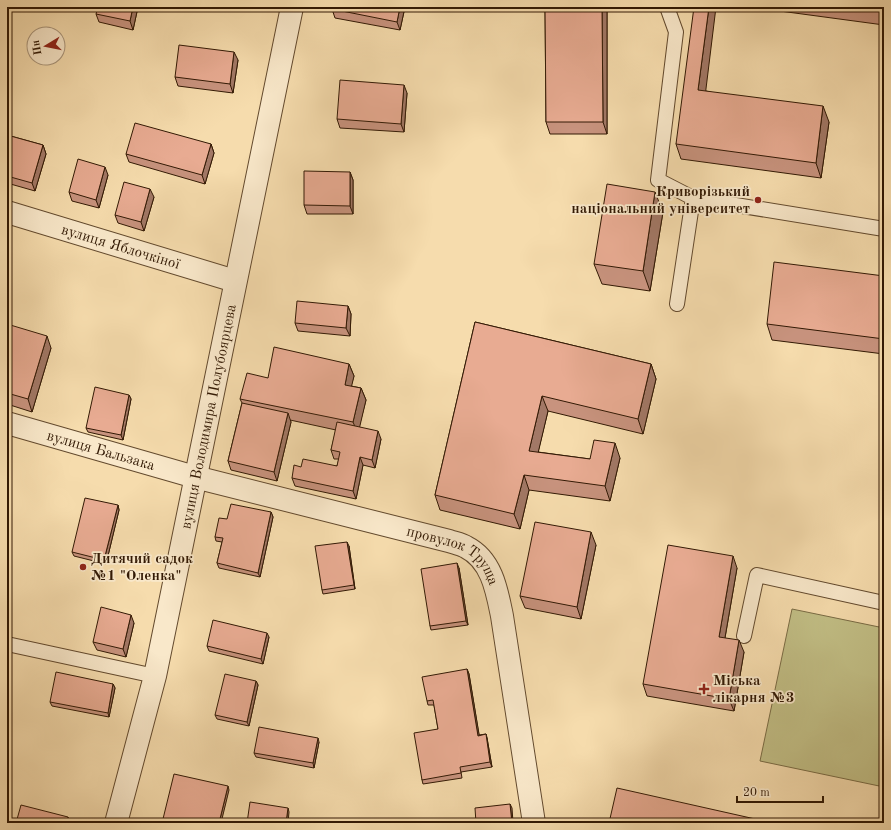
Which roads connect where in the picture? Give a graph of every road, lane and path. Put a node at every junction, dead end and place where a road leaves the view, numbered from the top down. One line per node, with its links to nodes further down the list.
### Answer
1 (292, 7): 6 (street, вулиця Володимира Полубоярцева)
2 (667, 7): 3 (lane)
3 (693, 198): 5 (lane); 7 (lane)
4 (7, 212): 6 (street, вулиця Яблочкіної)
5 (884, 229)
6 (235, 281): 9 (street, вулиця Володимира Полубоярцева)
7 (677, 304)
8 (7, 424): 9 (street, вулиця Бальзака)
9 (195, 477): 13 (street, вулиця Володимира Полубоярцева); 15 (street, провулок Труща)
10 (884, 603): 11 (lane)
11 (744, 636)
12 (7, 644): 13 (lane)
13 (155, 676): 14 (street, вулиця Володимира Полубоярцева)
14 (116, 823)
15 (534, 823)

